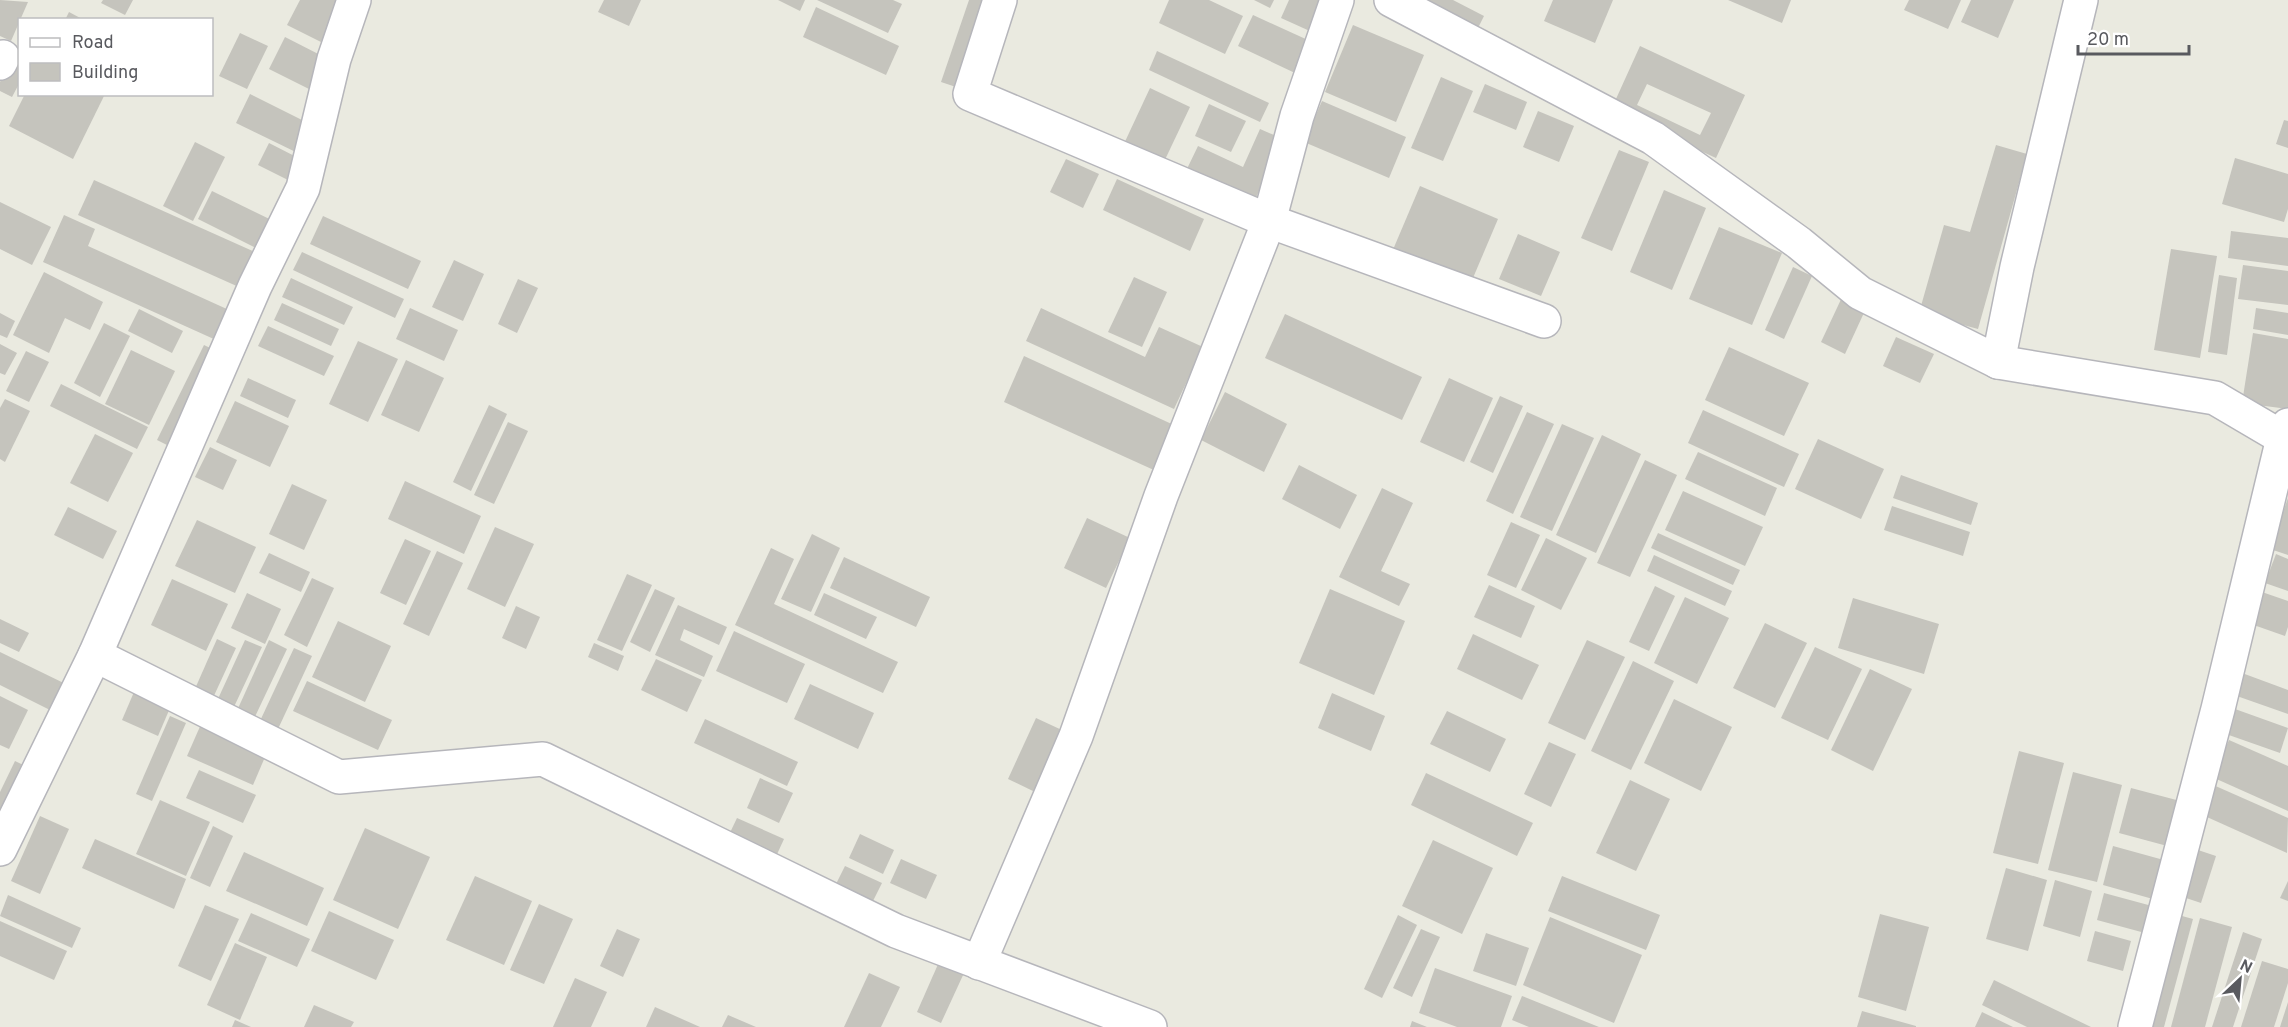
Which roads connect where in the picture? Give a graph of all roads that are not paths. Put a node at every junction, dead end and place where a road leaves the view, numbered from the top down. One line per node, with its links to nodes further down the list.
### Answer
1 (354, 0): 10 (street)
2 (1000, 0): 6 (street)
3 (1337, 0): 6 (street)
4 (1391, 0): 8 (street)
5 (2081, 0): 8 (street)
6 (1269, 221): 7 (street); 12 (street)
7 (1544, 321)
8 (1998, 362): 9 (street)
9 (2286, 434): 14 (street)
10 (95, 655): 11 (street); 12 (street)
11 (0, 849)
12 (980, 963): 13 (street)
13 (1150, 1027)
14 (2135, 1027)

